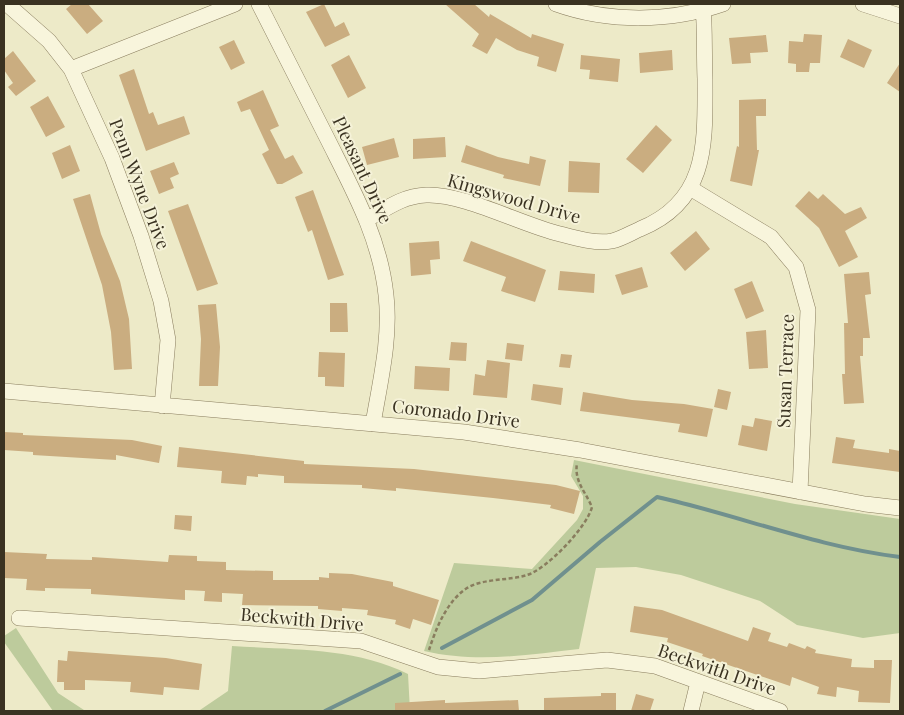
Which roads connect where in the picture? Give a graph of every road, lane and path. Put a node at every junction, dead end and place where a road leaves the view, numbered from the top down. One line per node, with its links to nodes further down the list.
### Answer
1 (7, 4): 9 (street, Penn Wyne Drive)
2 (235, 4): 9 (street)
3 (259, 4): 11 (street, Pleasant Drive)
4 (556, 4): 7 (street)
5 (723, 4): 7 (street)
6 (863, 4): 8 (street)
7 (703, 7): 10 (street, Kingswood Drive)
8 (900, 16)
9 (71, 69): 13 (street, Penn Wyne Drive)
10 (690, 188): 11 (street, Kingswood Drive); 16 (street, Susan Terrace)
11 (368, 219): 14 (street, Pleasant Drive)
12 (4, 391): 13 (street, Coronado Drive)
13 (162, 406): 14 (street, Coronado Drive)
14 (373, 424): 15 (street, Coronado Drive)
15 (580, 450): 16 (street, Coronado Drive); 19 (path)
16 (800, 492): 17 (street, Coronado Drive)
17 (900, 508)
18 (19, 618): 19 (street, Beckwith Drive)
19 (425, 664): 20 (street, Beckwith Drive)
20 (698, 682): 21 (street); 22 (street, Beckwith Drive)
21 (692, 711)
22 (780, 711)

